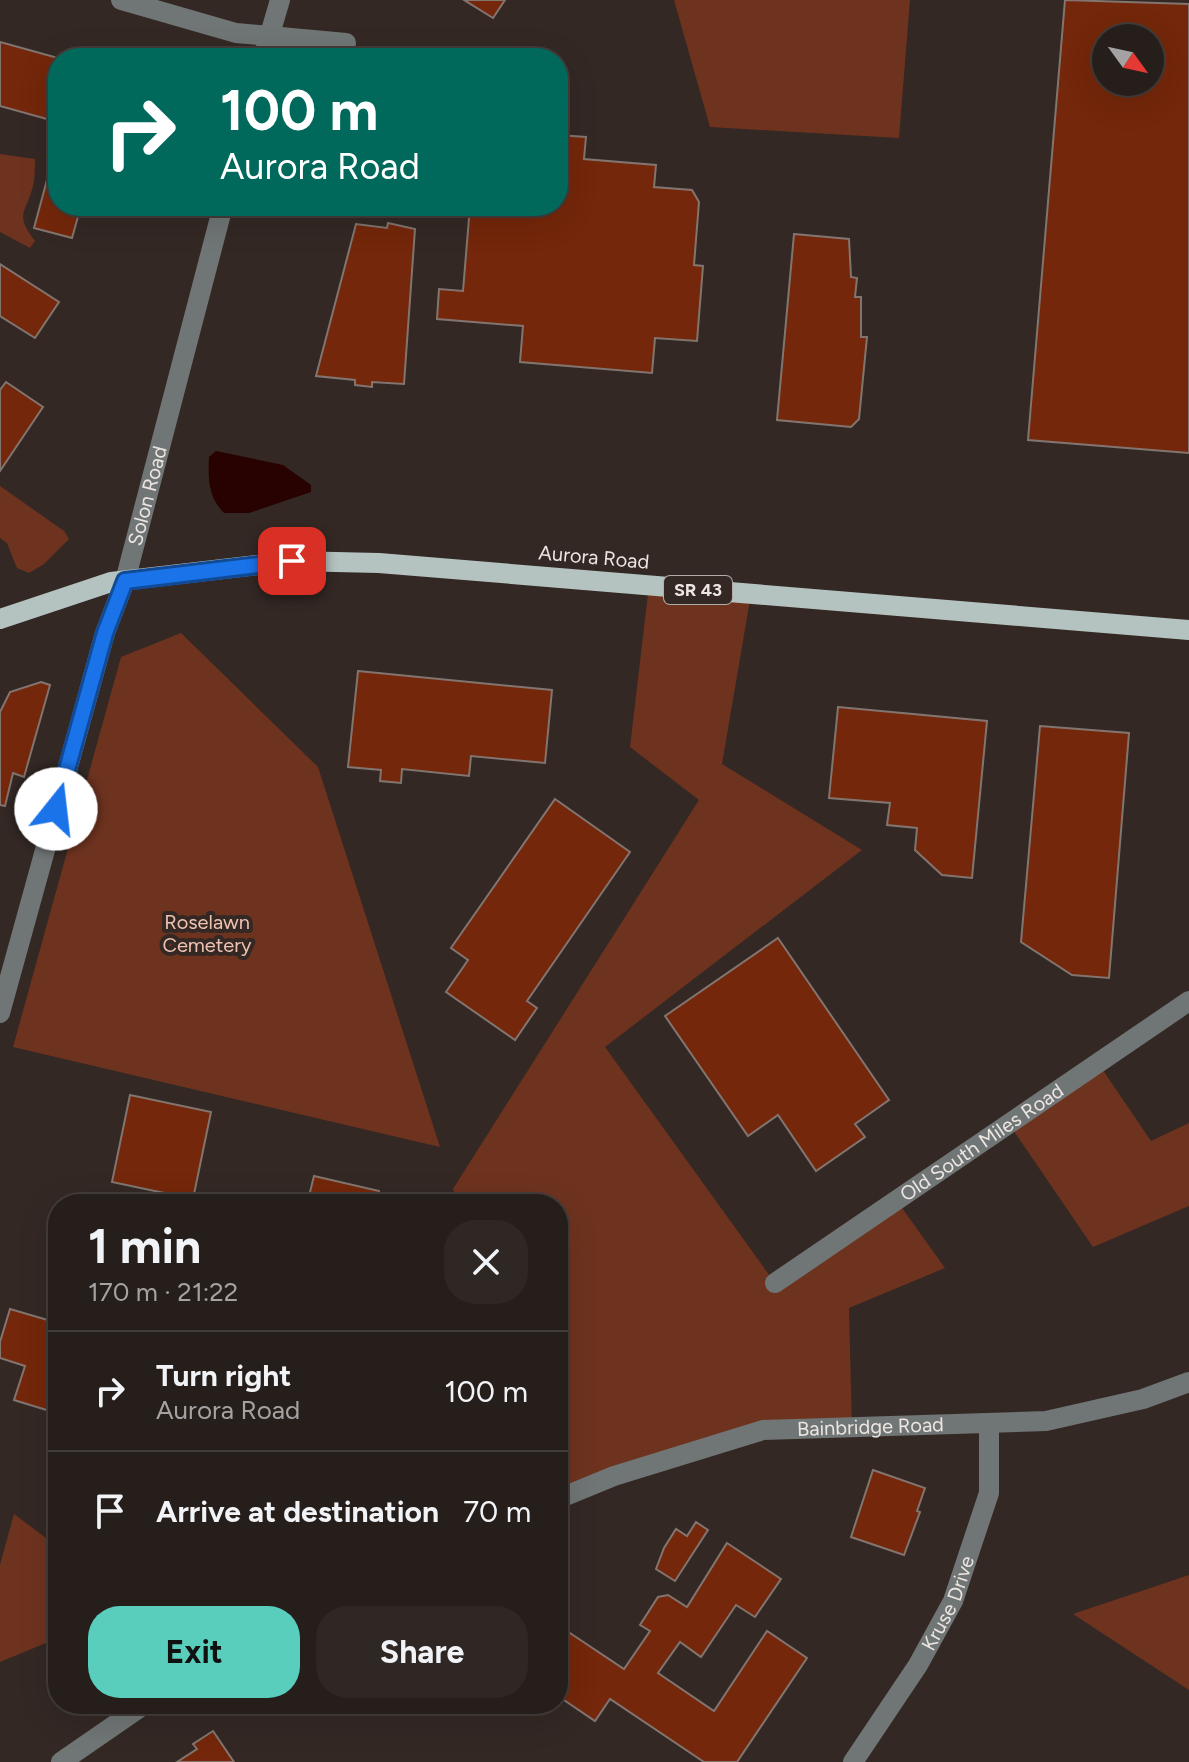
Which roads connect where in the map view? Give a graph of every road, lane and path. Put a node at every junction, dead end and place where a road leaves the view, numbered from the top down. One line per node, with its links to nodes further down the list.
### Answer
1 (121, 0): 3 (street)
2 (280, 0): 3 (street)
3 (269, 38): 4 (street); 5 (street)
4 (346, 43)
5 (266, 48)
6 (220, 216): 7 (street, Solon Road)
7 (125, 581): 8 (main road, Aurora Road / SR 43); 9 (main road, Aurora Road / SR 43); 11 (street, Solon Road)
8 (0, 619)
9 (1189, 630)
10 (1189, 1001): 12 (street, Old South Miles Road)
11 (0, 1013)
12 (775, 1283)
13 (1189, 1382): 14 (street, Bainbridge Road)
14 (989, 1424): 15 (street, Bainbridge Road); 18 (street, Kruse Drive)
15 (568, 1495)
16 (131, 1714): 17 (street)
17 (61, 1762)
18 (853, 1762)

